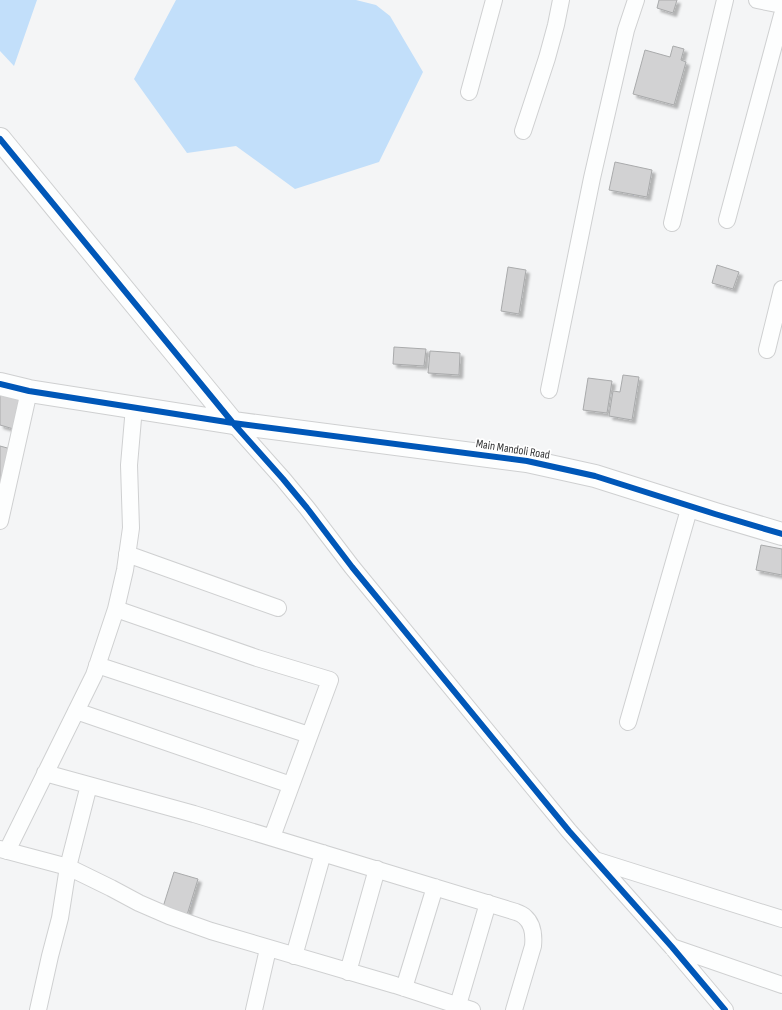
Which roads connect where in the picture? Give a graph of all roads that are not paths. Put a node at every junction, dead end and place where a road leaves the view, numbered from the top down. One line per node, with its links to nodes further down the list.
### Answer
1 (494, 0): 8 (street)
2 (561, 0): 9 (street)
3 (636, 0): 16 (street)
4 (725, 0): 12 (street)
5 (757, 0): 6 (street)
6 (782, 5)
7 (782, 15): 11 (street)
8 (469, 92)
9 (523, 131)
10 (0, 139): 19 (street)
11 (727, 220)
12 (672, 223)
13 (782, 289): 14 (street)
14 (766, 350)
15 (0, 384): 17 (street, Main Mandoli Road)
16 (549, 390)
17 (29, 391): 18 (street, Main Mandoli Road); 21 (street)
18 (134, 407): 19 (street, Main Mandoli Road); 23 (street)
19 (232, 423): 20 (street, Main Mandoli Road); 36 (street)
20 (690, 506): 22 (street, Main Mandoli Road); 28 (street)
21 (0, 521)
22 (782, 534)
23 (127, 554): 24 (street); 25 (street)
24 (278, 608)
25 (116, 609): 26 (street); 29 (street)
26 (98, 665): 27 (street); 29 (street)
27 (76, 711): 30 (street); 32 (street)
28 (628, 722)
29 (309, 735): 32 (street)
30 (45, 773): 31 (street); 34 (street)
31 (89, 785): 33 (street); 37 (street)
32 (291, 785): 33 (street)
33 (272, 837): 35 (street)
34 (3, 850): 37 (street)
35 (323, 853): 38 (street); 44 (street)
36 (594, 860): 41 (street); 43 (street)
37 (68, 867): 42 (street); 49 (street)
38 (377, 869): 39 (street); 45 (street)
39 (435, 887): 40 (street); 47 (street)
40 (488, 903): 48 (street); 51 (street)
41 (782, 919)
42 (268, 948): 44 (street); 50 (street)
43 (672, 948): 46 (street); 52 (street)
44 (294, 956): 45 (street)
45 (348, 972): 47 (street)
46 (782, 985)
47 (404, 988): 48 (street)
48 (465, 1008)
49 (38, 1010)
50 (254, 1010)
51 (514, 1010)
52 (725, 1010)

